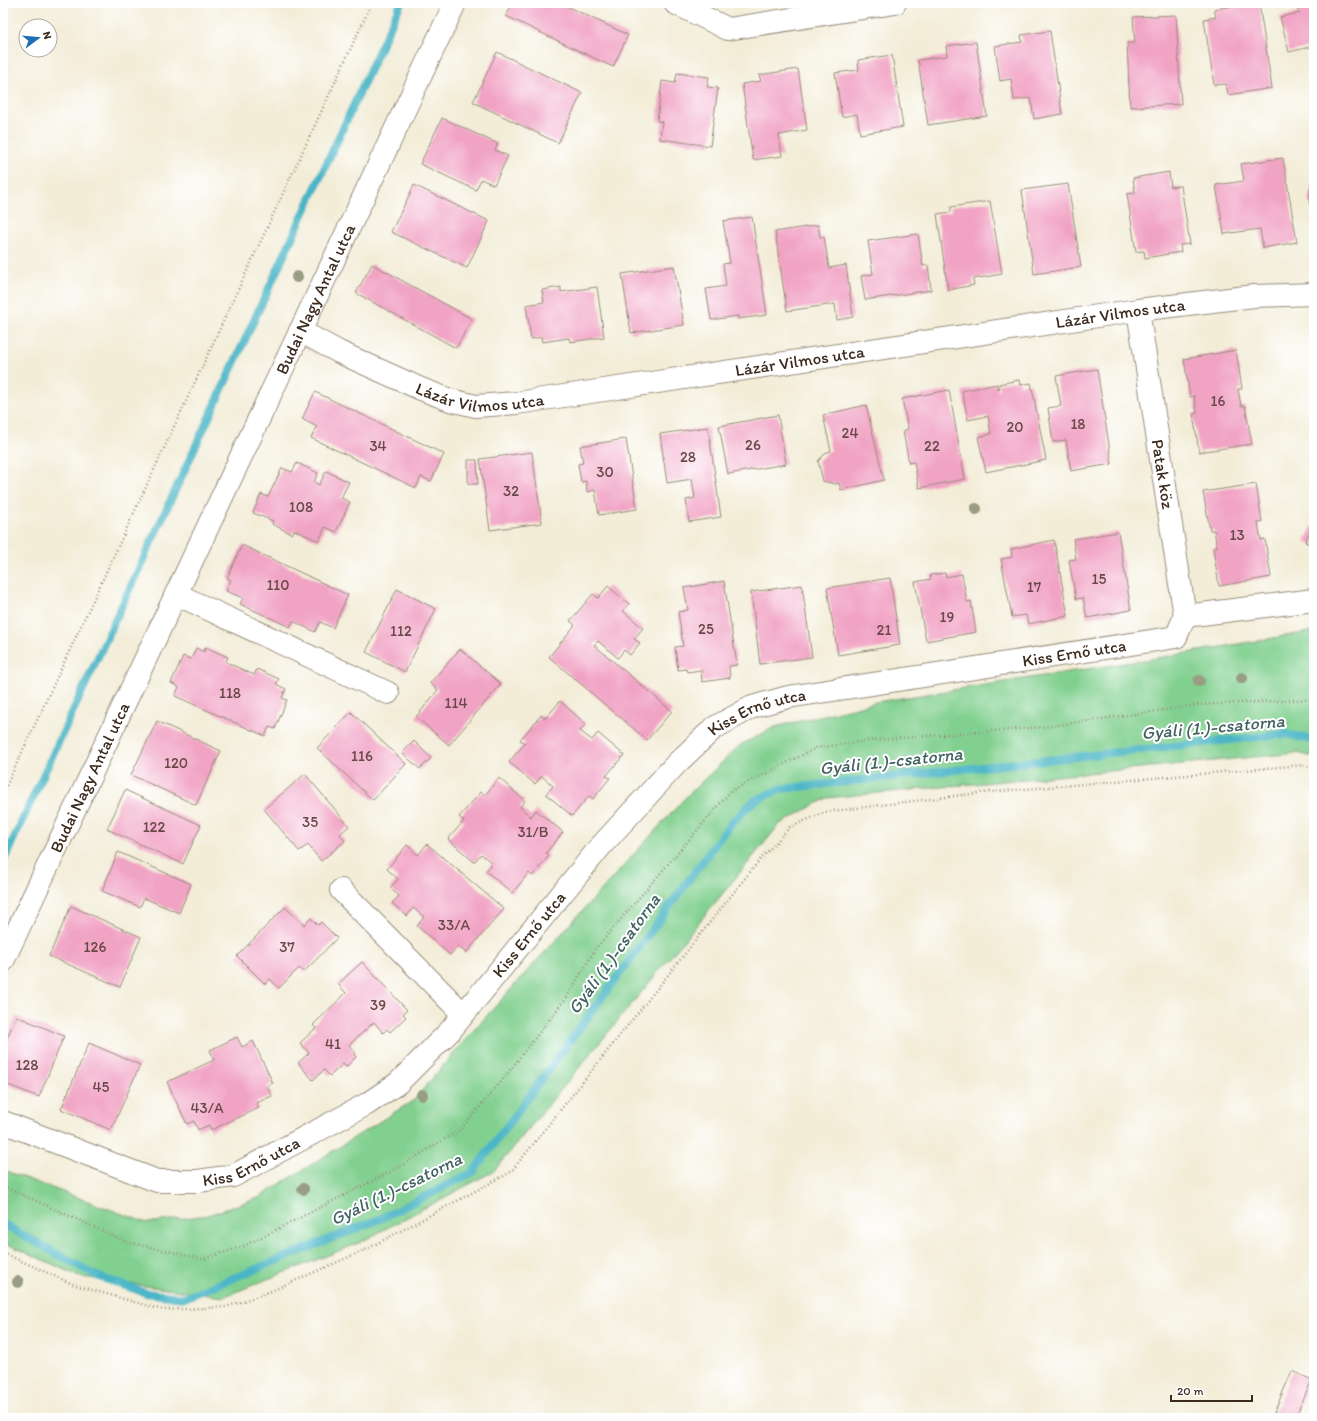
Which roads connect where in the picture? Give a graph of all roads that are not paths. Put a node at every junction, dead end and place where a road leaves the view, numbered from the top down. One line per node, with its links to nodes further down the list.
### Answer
1 (455, 3): 6 (street, Budai Nagy Antal utca)
2 (675, 3): 3 (street)
3 (895, 3)
4 (1314, 294): 5 (street, Lázár Vilmos utca)
5 (1138, 310): 6 (street, Lázár Vilmos utca); 9 (street, Patak köz)
6 (300, 331): 7 (street, Budai Nagy Antal utca)
7 (176, 594): 10 (street); 12 (street, Budai Nagy Antal utca)
8 (1314, 600): 9 (street)
9 (1185, 616): 13 (street, Kiss Ernő utca)
10 (388, 693)
11 (341, 890): 13 (street)
12 (3, 961)
13 (463, 1014): 14 (street, Kiss Ernő utca)
14 (3, 1122)

